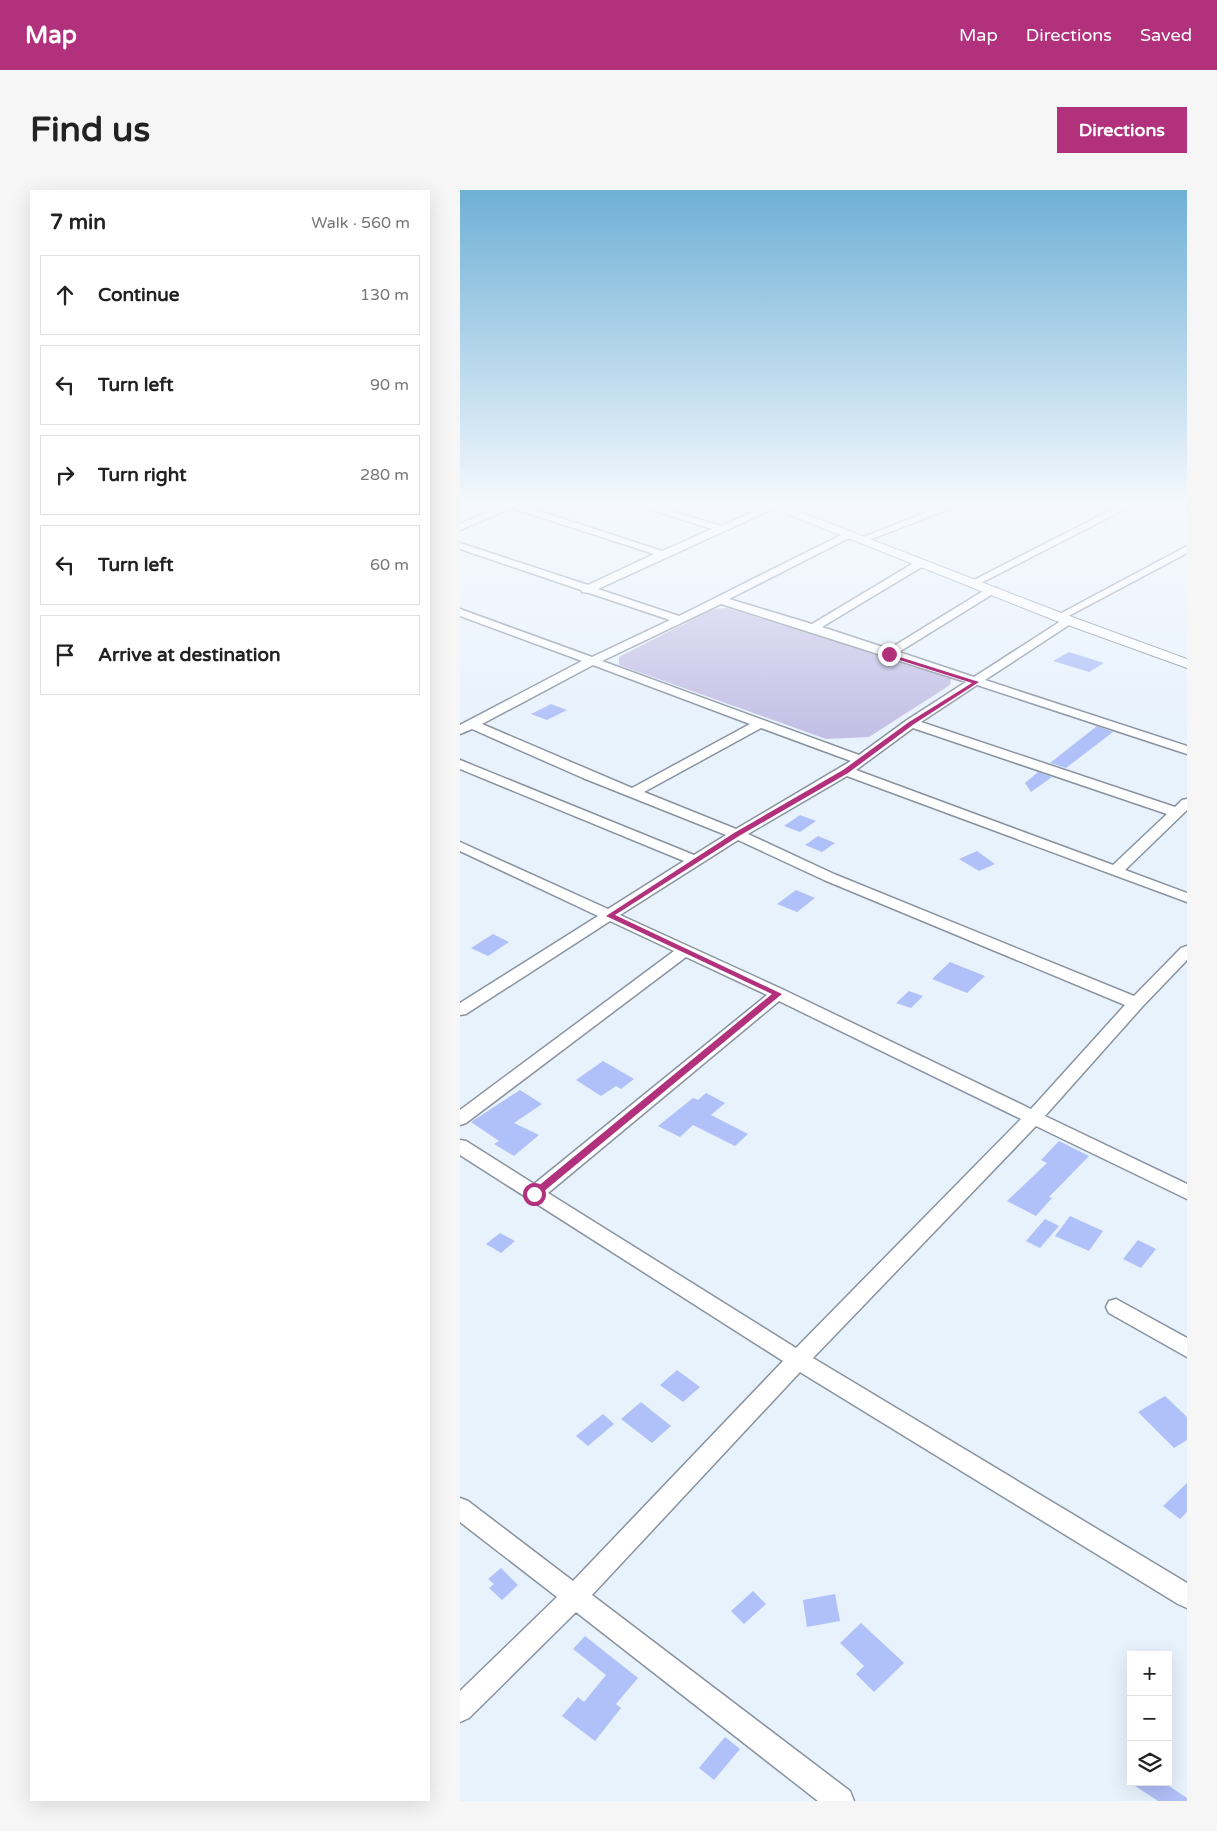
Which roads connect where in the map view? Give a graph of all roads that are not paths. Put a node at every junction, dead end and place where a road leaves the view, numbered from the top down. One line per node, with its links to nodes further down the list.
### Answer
1 (564, 582): 7 (street)
2 (603, 582): 7 (street)
3 (755, 582): 9 (street)
4 (889, 582): 13 (street)
5 (1129, 582): 12 (street)
6 (972, 583): 8 (street)
7 (586, 590): 11 (street)
8 (992, 590): 12 (street); 14 (street)
9 (720, 600): 11 (street); 13 (street)
10 (460, 612): 15 (street)
11 (678, 619): 15 (street)
12 (1064, 619): 16 (street); 17 (street)
13 (813, 628): 14 (street)
14 (889, 654): 17 (street)
15 (592, 661): 18 (street); 20 (street)
16 (1187, 664)
17 (976, 682): 19 (street); 21 (street)
18 (760, 723): 22 (street); 25 (street)
19 (911, 723): 22 (street); 27 (street)
20 (466, 727): 25 (street)
21 (1187, 750)
22 (859, 760): 24 (street)
23 (460, 764): 30 (street)
24 (846, 771): 28 (street); 31 (street)
25 (633, 792): 28 (street)
26 (1187, 803): 27 (street)
27 (1175, 812): 31 (street)
28 (737, 834): 30 (street); 37 (street)
29 (460, 846): 33 (street)
30 (694, 861): 33 (street)
31 (1116, 870): 32 (street)
32 (1187, 898)
33 (610, 916): 34 (street); 38 (street)
34 (684, 951): 36 (street); 40 (street)
35 (1187, 951): 37 (street)
36 (778, 994): 39 (street); 43 (street)
37 (1136, 1003): 39 (street)
38 (460, 1010)
39 (1034, 1118): 42 (street); 46 (street)
40 (460, 1119)
41 (460, 1146): 43 (street)
42 (1187, 1192)
43 (534, 1194): 46 (street)
44 (1116, 1307): 45 (street)
45 (1187, 1348)
46 (798, 1360): 48 (street); 49 (street)
47 (460, 1508): 48 (street)
48 (575, 1596): 50 (street); 51 (street)
49 (1187, 1596)
50 (460, 1709)
51 (840, 1801)

